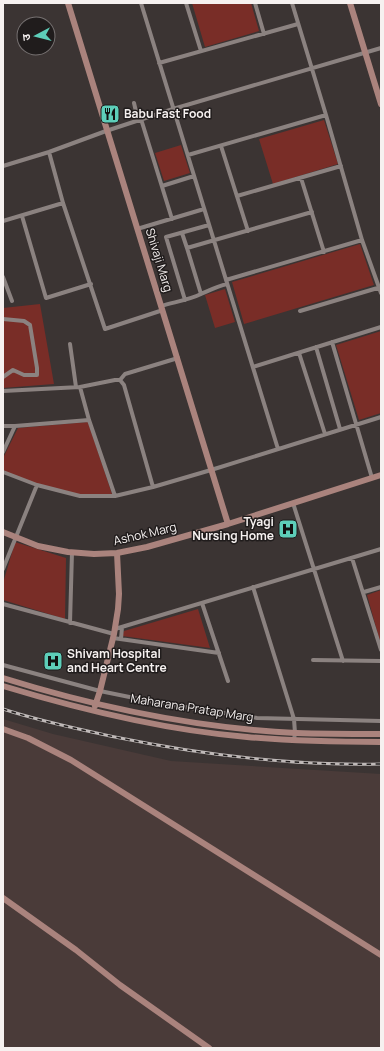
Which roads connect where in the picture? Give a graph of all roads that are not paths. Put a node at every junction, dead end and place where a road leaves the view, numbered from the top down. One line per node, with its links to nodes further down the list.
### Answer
1 (68, 3): 19 (street, Shivaji Marg)
2 (141, 3): 12 (street)
3 (186, 3): 10 (street)
4 (255, 3): 8 (street)
5 (292, 3): 7 (street)
6 (350, 3): 11 (street)
7 (298, 24): 8 (street); 13 (street)
8 (264, 34): 10 (street)
9 (381, 48): 11 (street)
10 (201, 52): 12 (street)
11 (365, 53): 13 (street); 15 (street)
12 (159, 63): 16 (street)
13 (312, 68): 16 (street); 17 (street)
14 (134, 103): 18 (street)
15 (381, 104)
16 (173, 109): 18 (street); 22 (street)
17 (326, 115): 20 (street); 24 (street)
18 (140, 120): 19 (street); 27 (street)
19 (106, 131): 21 (street); 36 (street, Shivaji Marg)
20 (222, 146): 22 (street); 28 (street)
21 (49, 152): 23 (street); 29 (street)
22 (188, 155): 25 (street)
23 (3, 166)
24 (341, 166): 26 (street); 39 (street)
25 (194, 176): 27 (street); 30 (street)
26 (301, 178): 28 (street); 31 (street)
27 (162, 186): 33 (street)
28 (237, 196): 37 (street)
29 (63, 203): 32 (street); 45 (street)
30 (204, 209): 33 (street); 35 (street)
31 (312, 212): 37 (street); 42 (street)
32 (22, 216): 34 (street); 45 (street)
33 (172, 219): 36 (street)
34 (3, 221)
35 (209, 225): 38 (street); 40 (street)
36 (137, 229): 51 (street, Shivaji Marg)
37 (248, 231): 40 (street)
38 (182, 233): 41 (street); 49 (street)
39 (362, 240): 42 (street); 46 (street)
40 (214, 241): 41 (street); 44 (street)
41 (187, 248): 47 (street)
42 (324, 252): 44 (street)
43 (3, 277): 50 (street)
44 (227, 282): 47 (street); 60 (street)
45 (91, 284): 51 (street)
46 (380, 287): 48 (street); 52 (street)
47 (202, 294): 49 (street)
48 (381, 294)
49 (185, 300): 51 (street)
50 (12, 301)
51 (162, 308): 59 (street, Shivaji Marg)
52 (300, 311)
53 (3, 319): 61 (street)
54 (381, 327): 55 (street)
55 (332, 342): 57 (street); 67 (street)
56 (70, 344): 63 (street)
57 (316, 347): 58 (street); 70 (street)
58 (299, 353): 60 (street); 71 (street)
59 (178, 358): 62 (street); 74 (street, Shivaji Marg)
60 (253, 367): 72 (street)
61 (3, 377)
62 (120, 380): 63 (street); 79 (street)
63 (78, 387): 64 (street); 66 (street)
64 (3, 391)
65 (381, 417): 67 (street)
66 (89, 420): 69 (street); 80 (street)
67 (356, 424): 70 (street); 77 (street)
68 (3, 426): 69 (street)
69 (15, 426): 73 (street)
70 (340, 429): 71 (street)
71 (325, 434): 72 (street)
72 (278, 449): 74 (street)
73 (3, 452)
74 (211, 470): 79 (street); 82 (street, Shivaji Marg)
75 (3, 472): 78 (street)
76 (381, 475): 77 (street, Ashok Marg)
77 (372, 478): 81 (street, Ashok Marg)
78 (37, 485): 80 (street); 84 (street)
79 (153, 487): 80 (street)
80 (115, 496)
81 (293, 503): 82 (street, Ashok Marg); 90 (street)
82 (228, 524): 87 (street, Ashok Marg)
83 (3, 532): 84 (street, Ashok Marg)
84 (15, 537): 86 (street, Ashok Marg); 89 (street)
85 (381, 549): 88 (street)
86 (72, 552): 87 (street, Ashok Marg); 96 (street)
87 (116, 553): 98 (street)
88 (352, 558): 90 (street); 93 (street)
89 (3, 569)
90 (314, 569): 91 (street); 103 (street)
91 (253, 587): 94 (street); 112 (street)
92 (381, 587): 93 (street)
93 (364, 592): 100 (street)
94 (202, 603): 97 (street); 101 (street)
95 (3, 604): 96 (street)
96 (70, 623): 98 (street)
97 (122, 627): 98 (street); 99 (street)
98 (114, 634): 99 (street); 109 (street)
99 (121, 639): 101 (street)
100 (381, 650)
101 (219, 653): 107 (street)
102 (313, 660): 103 (street)
103 (343, 661): 104 (street)
104 (381, 661)
105 (3, 665): 109 (street)
106 (3, 678): 110 (street, Maharana Pratap Marg)
107 (228, 681)
108 (3, 686): 111 (street, Maharana Pratap Marg)
109 (100, 691): 110 (street); 112 (street)
110 (95, 703): 111 (street); 115 (street, Maharana Pratap Marg)
111 (93, 711): 117 (street, Maharana Pratap Marg)
112 (294, 719): 113 (street); 115 (street)
113 (381, 721)
114 (3, 730): 120 (street)
115 (295, 733): 116 (street, Maharana Pratap Marg); 117 (street)
116 (381, 734)
117 (294, 740): 118 (street, Maharana Pratap Marg)
118 (381, 742)
119 (3, 898): 121 (street)
120 (381, 955)
121 (209, 1048)

